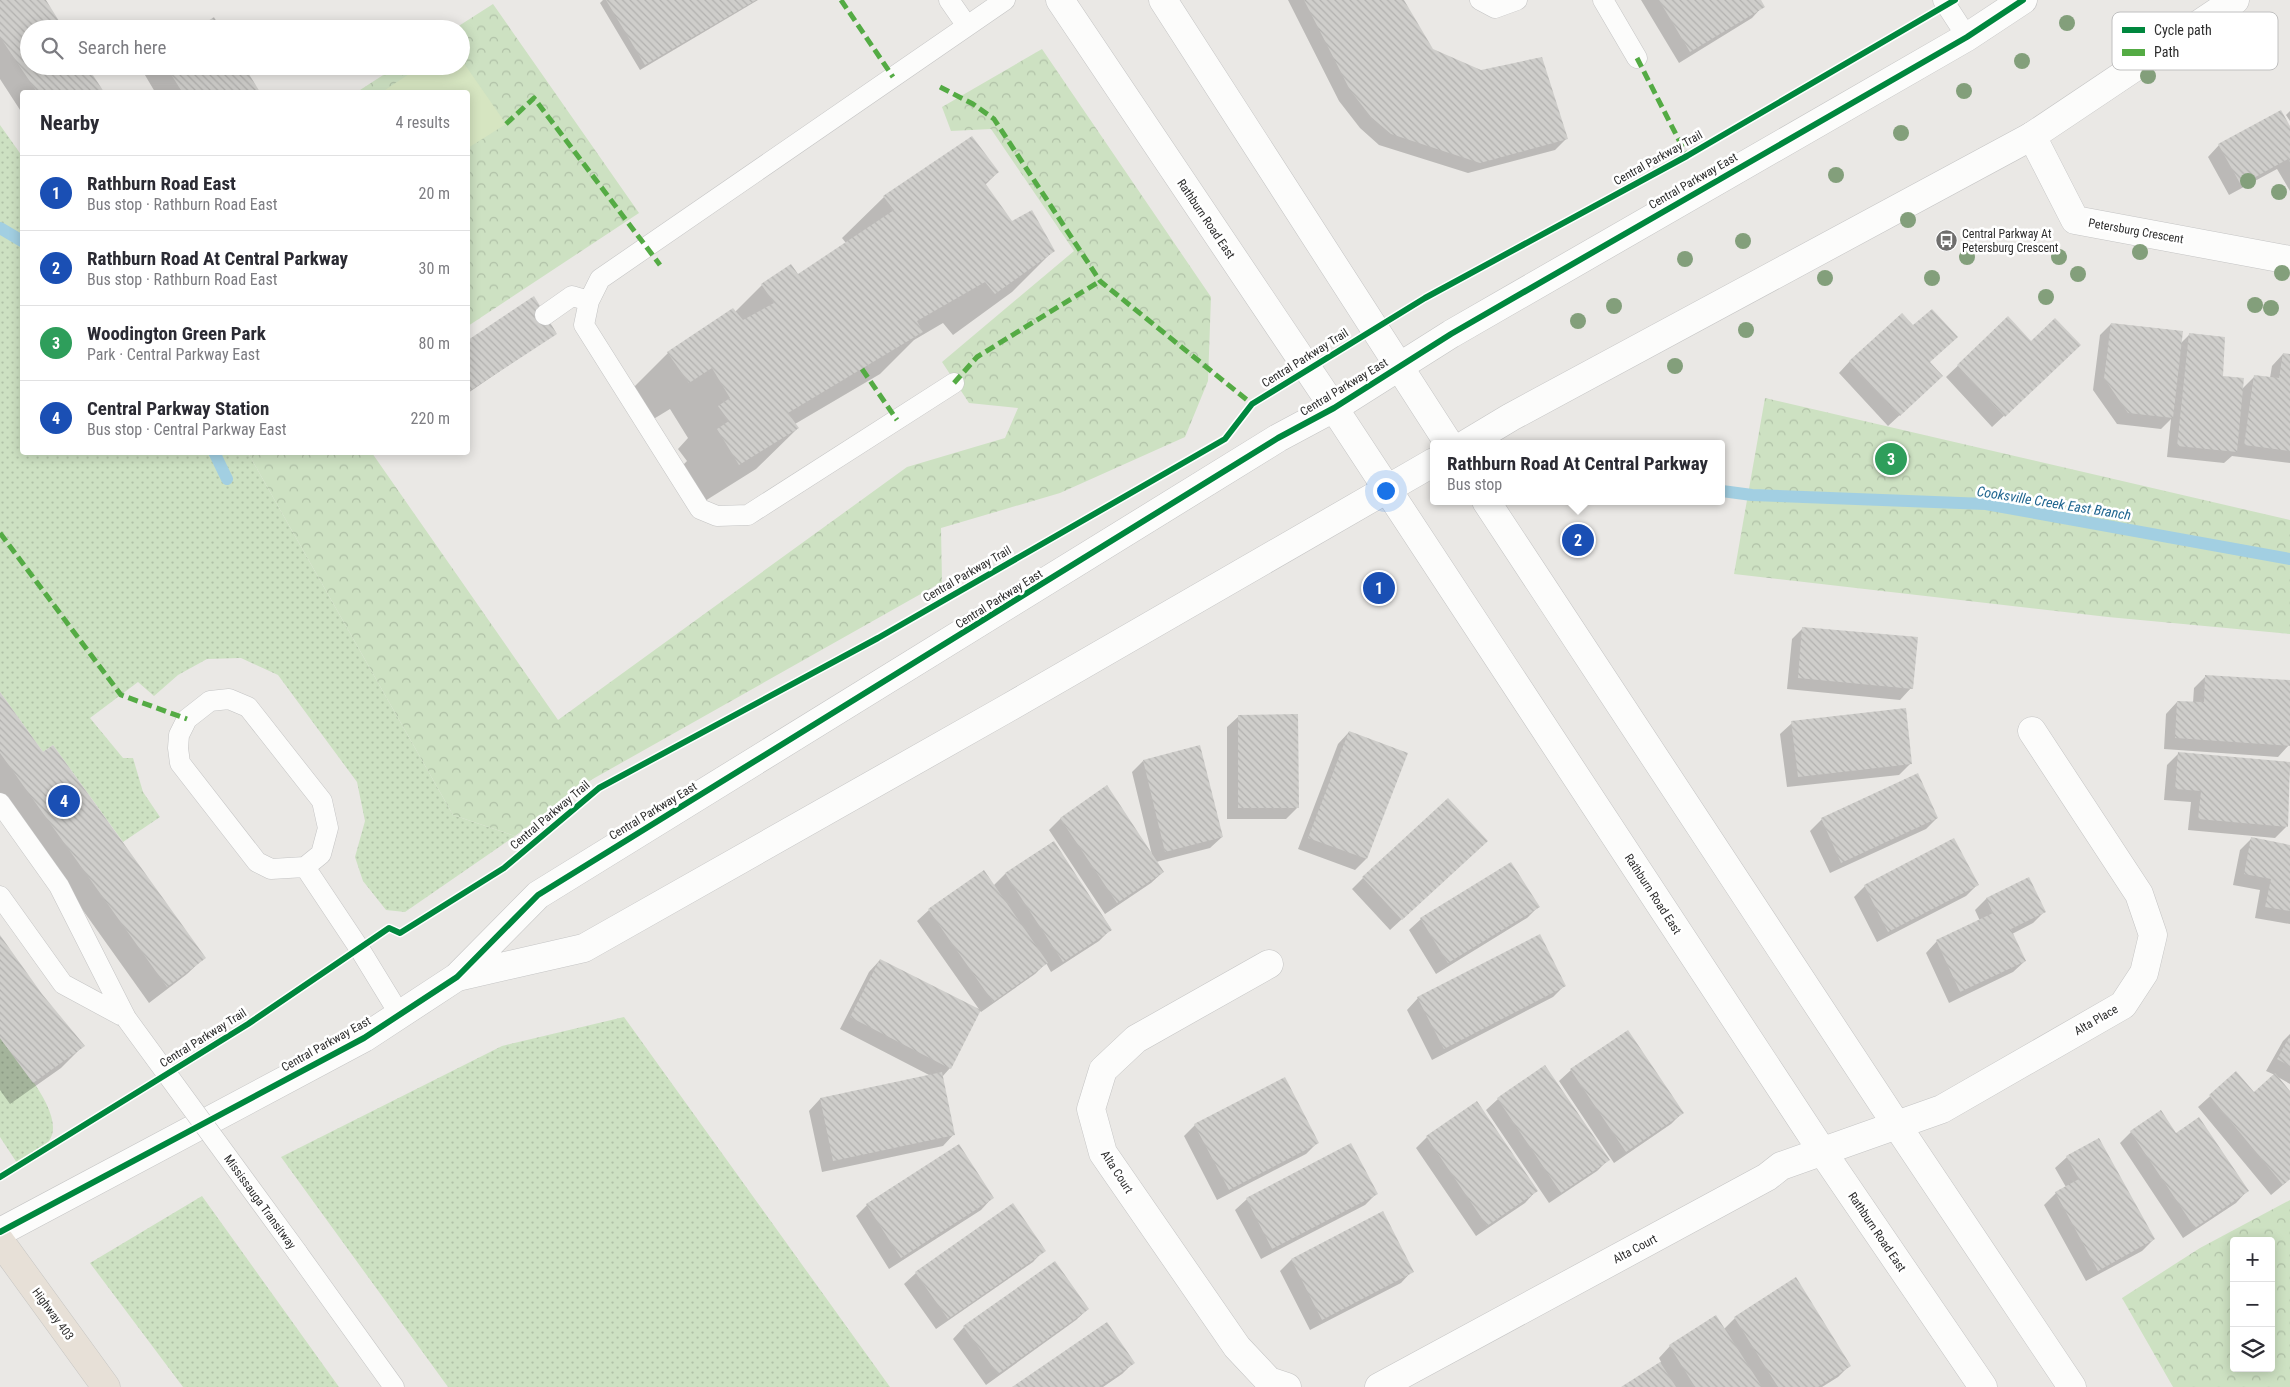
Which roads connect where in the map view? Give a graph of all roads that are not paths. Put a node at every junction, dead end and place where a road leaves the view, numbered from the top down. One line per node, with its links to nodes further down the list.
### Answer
1 (949, 0): 12 (lane)
2 (1005, 0): 12 (lane)
3 (1060, 0): 22 (street, Rathburn Road East)
4 (1163, 0): 20 (street)
5 (1480, 0): 6 (lane)
6 (1517, 0)
7 (1603, 0): 14 (lane)
8 (1944, 0): 13 (lane)
9 (2023, 0): 13 (street, Central Parkway East)
10 (2235, 0): 11 (street)
11 (2217, 12)
12 (967, 26): 18 (lane)
13 (1966, 38): 20 (street, Central Parkway East)
14 (1637, 58)
15 (2131, 70): 16 (street)
16 (2032, 136): 17 (street, Petersburg Crescent); 24 (street)
17 (2290, 260)
18 (589, 301): 19 (lane); 21 (lane)
19 (545, 315)
20 (1400, 366): 22 (street, Central Parkway East); 23 (street)
21 (954, 383)
22 (1334, 408): 26 (street, Rathburn Road East); 33 (street, Central Parkway East)
23 (1446, 440)
24 (1473, 440)
25 (1430, 464): 26 (street, Central Parkway East)
26 (1386, 488): 33 (street, Central Parkway East); 37 (street, Rathburn Road East)
27 (1489, 505): 36 (street)
28 (2032, 730): 36 (street, Alta Place)
29 (0, 803): 35 (lane, Mississauga Transitway)
30 (305, 867): 30 (lane); 34 (lane)
31 (0, 896): 35 (lane, Mississauga Transitway)
32 (1269, 964): 42 (street, Alta Court)
33 (457, 977): 34 (street, Central Parkway East)
34 (400, 1015): 38 (street, Central Parkway East)
35 (126, 1018): 41 (lane, Mississauga Transitway, bridge)
36 (1896, 1124): 37 (street, Alta Court); 45 (street)
37 (1822, 1151): 43 (street, Alta Court); 44 (street, Rathburn Road East)
38 (0, 1232)
39 (0, 1241): 40 (highway, Highway 403)
40 (106, 1387)
41 (394, 1387)
42 (1288, 1387)
43 (1379, 1387)
44 (1984, 1387)
45 (2072, 1387)

